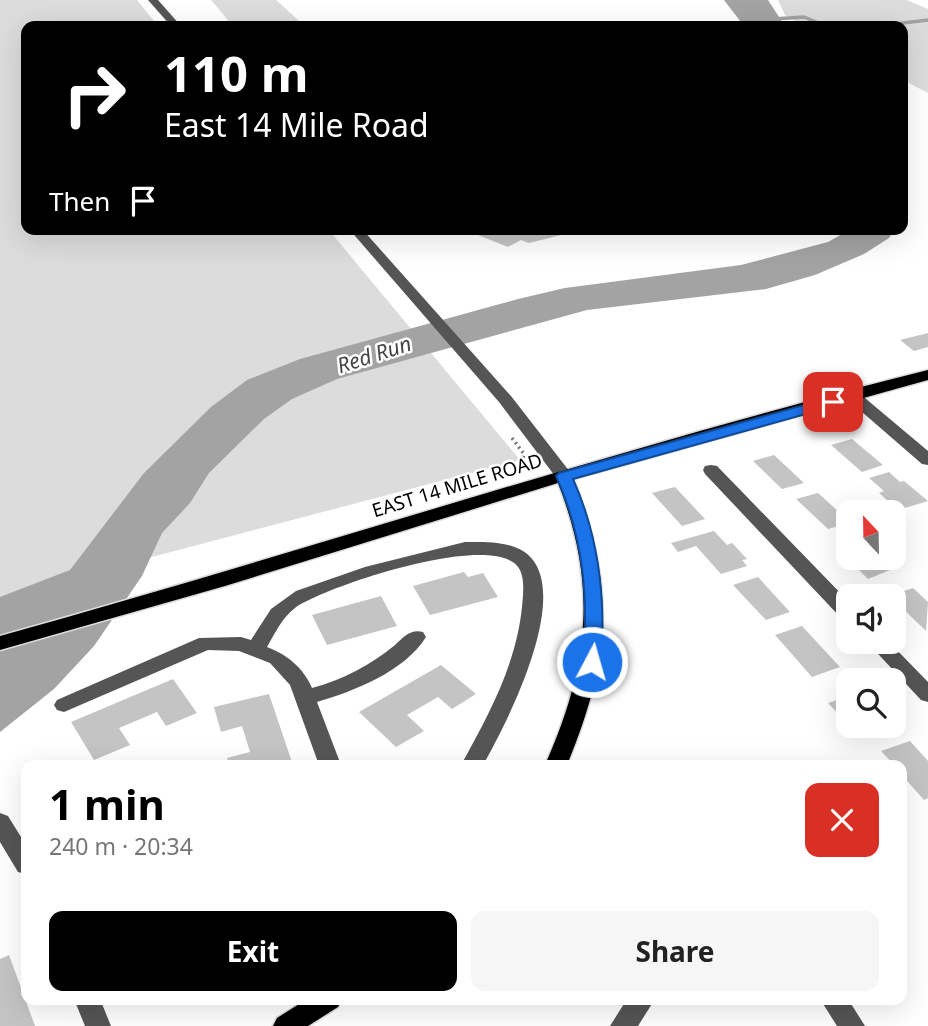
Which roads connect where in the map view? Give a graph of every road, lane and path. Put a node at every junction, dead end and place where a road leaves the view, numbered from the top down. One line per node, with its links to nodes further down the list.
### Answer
1 (153, 0): 2 (street)
2 (172, 21)
3 (360, 235): 10 (street)
4 (928, 376): 5 (main road, EAST 14 MILE ROAD)
5 (853, 396): 7 (street); 10 (main road, EAST 14 MILE ROAD)
6 (512, 438): 9 (path)
7 (928, 460)
8 (711, 470): 11 (street)
9 (520, 471)
10 (564, 476): 13 (main road, EAST 14 MILE ROAD); 21 (main road)
11 (836, 600)
12 (416, 637): 17 (street)
13 (0, 643)
14 (256, 649): 17 (street); 18 (street); 20 (street)
15 (889, 654): 16 (street)
16 (928, 695)
17 (307, 697): 19 (street)
18 (64, 705)
19 (328, 760)
20 (475, 760)
21 (558, 760)
22 (0, 822): 23 (street)
23 (21, 857)
24 (90, 1005): 28 (street)
25 (319, 1005): 29 (main road)
26 (638, 1005): 30 (street)
27 (837, 1005): 31 (street)
28 (99, 1026)
29 (286, 1026)
30 (624, 1026)
31 (852, 1026)

